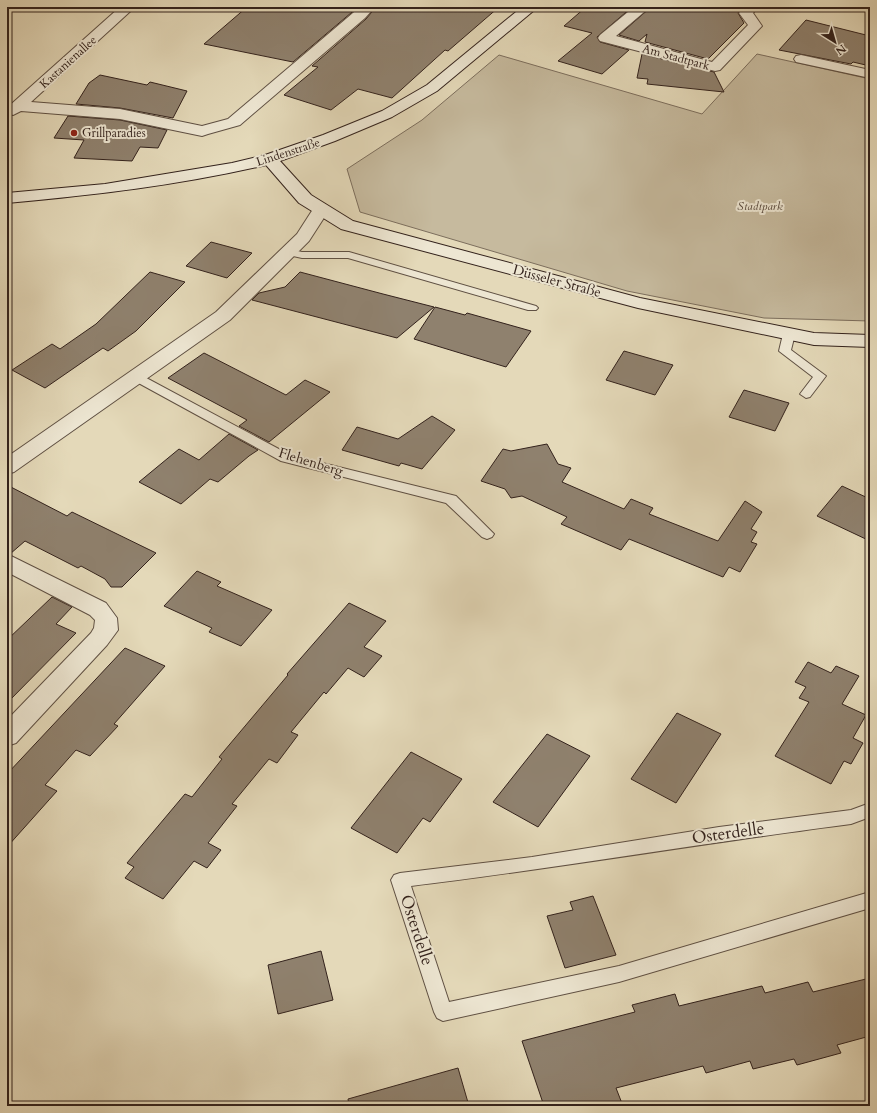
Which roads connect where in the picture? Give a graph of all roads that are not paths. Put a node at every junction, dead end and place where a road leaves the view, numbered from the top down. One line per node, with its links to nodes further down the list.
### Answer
1 (128, 7): 8 (street, Kastanienallee)
2 (368, 7): 8 (street)
3 (531, 7): 9 (street, Lindenstraße)
4 (643, 7): 5 (street, Am Stadtpark)
5 (751, 7)
6 (801, 59): 7 (street)
7 (870, 74)
8 (13, 110)
9 (270, 159): 10 (street, Lindenstraße); 11 (street, Düsseler Straße)
10 (7, 198)
11 (321, 210): 12 (street); 14 (street, Düsseler Straße)
12 (288, 252): 13 (lane); 16 (street)
13 (532, 308)
14 (788, 334): 15 (street, Düsseler Straße); 17 (lane)
15 (870, 341)
16 (137, 377): 18 (street); 19 (lane, Flehenberg)
17 (806, 394)
18 (7, 467)
19 (487, 534)
20 (7, 562): 21 (street)
21 (7, 736)
22 (870, 810): 23 (lane, Osterdelle)
23 (870, 900)

